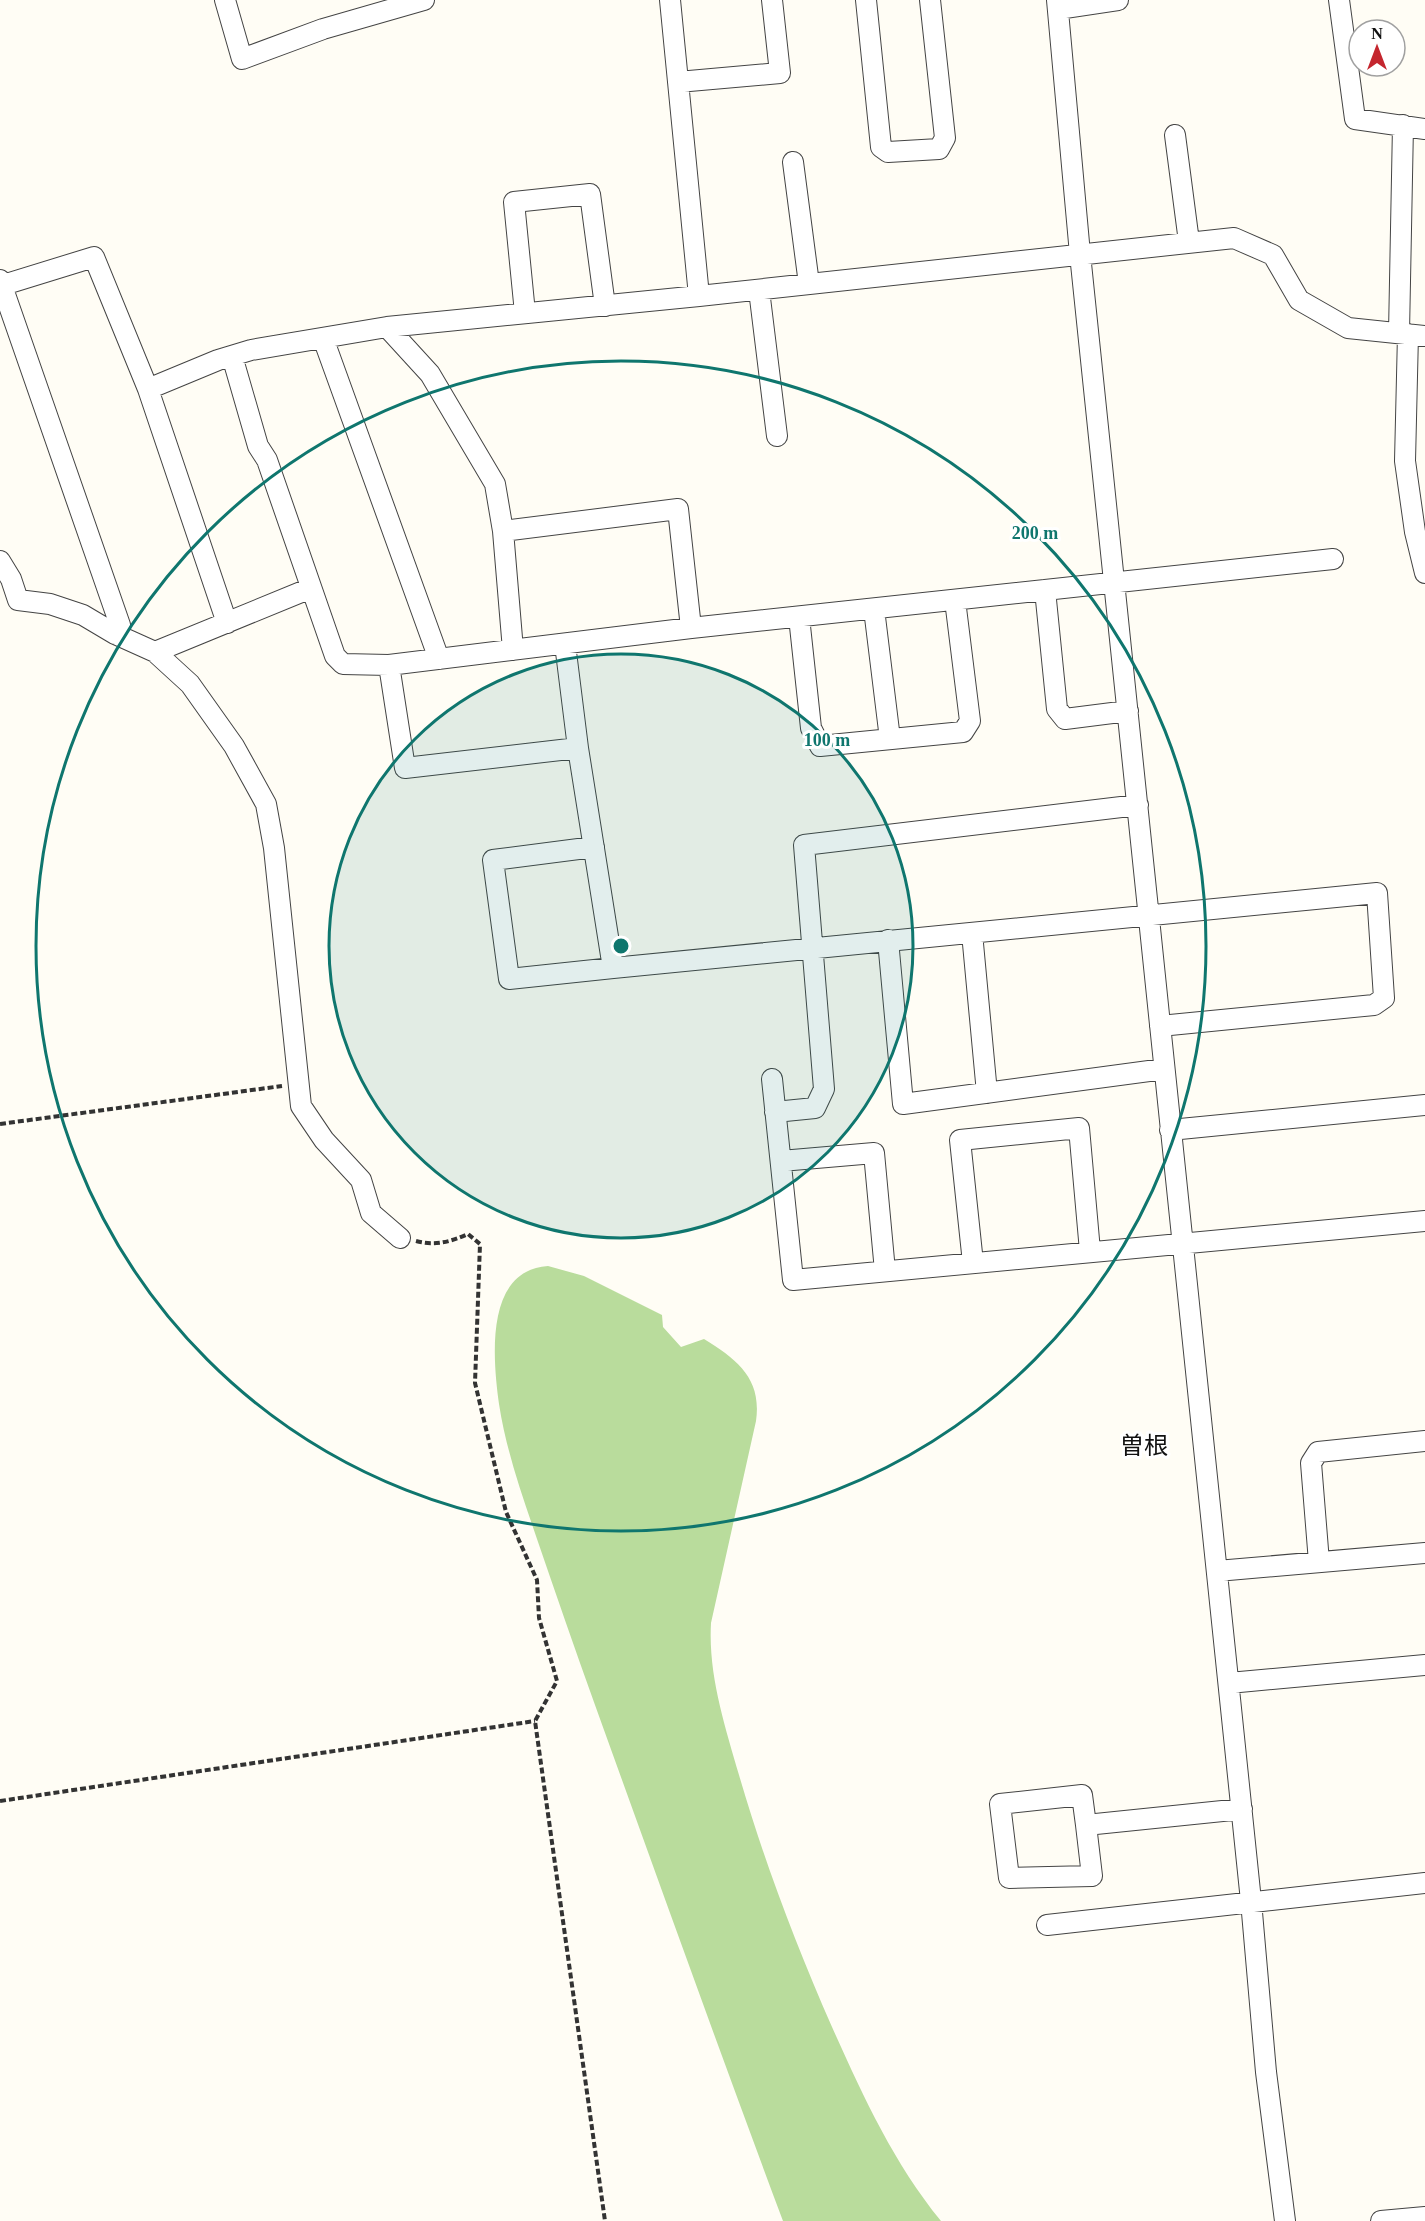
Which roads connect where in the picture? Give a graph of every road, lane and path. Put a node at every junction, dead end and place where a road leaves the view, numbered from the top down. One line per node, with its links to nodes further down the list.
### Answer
1 (225, 0): 2 (street)
2 (424, 0)
3 (670, 0): 10 (street)
4 (772, 0): 10 (street)
5 (866, 0): 6 (street)
6 (930, 0)
7 (1118, 0): 9 (street)
8 (1339, 0): 11 (street)
9 (1057, 5): 16 (street)
10 (678, 82): 20 (street)
11 (1403, 125): 12 (street); 24 (street)
12 (1425, 129)
13 (1175, 135): 15 (street)
14 (793, 162): 18 (street)
15 (1189, 242): 16 (street); 24 (street)
16 (1080, 254): 18 (street); 33 (street)
17 (1, 284): 27 (street); 41 (street)
18 (809, 284): 19 (street)
19 (759, 290): 20 (street); 28 (street)
20 (699, 296): 21 (street)
21 (604, 306): 22 (street); 22 (street)
22 (525, 313): 23 (street)
23 (387, 327): 25 (street); 29 (street)
24 (1410, 334): 32 (street)
25 (323, 338): 26 (street); 45 (street)
26 (232, 356): 27 (street); 34 (street)
27 (148, 389): 39 (street)
28 (777, 436)
29 (503, 531): 40 (street); 43 (street)
30 (1333, 559): 33 (street)
31 (0, 561): 41 (street)
32 (1425, 573)
33 (1114, 583): 35 (street); 47 (street)
34 (311, 588): 39 (street); 46 (street)
35 (1045, 590): 36 (street); 47 (street)
36 (955, 600): 37 (street); 48 (street)
37 (874, 609): 38 (street); 48 (street)
38 (799, 617): 40 (street); 48 (street)
39 (227, 622): 44 (street)
40 (691, 628): 42 (street)
41 (115, 634): 44 (street)
42 (566, 644): 43 (street); 49 (street)
43 (513, 650): 45 (street)
44 (155, 652): 60 (street)
45 (439, 659): 46 (street)
46 (389, 665): 49 (street)
47 (1128, 711): 50 (street)
48 (890, 739)
49 (578, 748): 51 (street)
50 (1138, 805): 52 (street); 55 (street)
51 (594, 847): 56 (street); 56 (street)
52 (1149, 917): 53 (street); 57 (street); 57 (street)
53 (972, 933): 54 (street); 61 (street)
54 (888, 940): 55 (street); 61 (street)
55 (812, 947): 56 (street); 63 (street)
56 (613, 968)
57 (1160, 1026): 58 (street)
58 (1164, 1069): 61 (street); 65 (street)
59 (772, 1079): 63 (street)
60 (298, 1084): 64 (path); 68 (street)
61 (987, 1093)
62 (1425, 1105): 65 (street)
63 (776, 1112): 66 (street)
64 (0, 1124)
65 (1170, 1130): 69 (street)
66 (781, 1161): 72 (street); 72 (street)
67 (1425, 1221): 69 (street)
68 (400, 1238): 79 (path)
69 (1182, 1242): 70 (street); 76 (street)
70 (1090, 1251): 71 (street); 71 (street)
71 (973, 1263): 72 (street)
72 (885, 1271)
73 (1425, 1441): 75 (street)
74 (1425, 1553): 75 (street)
75 (1319, 1562): 76 (street)
76 (1217, 1571): 78 (street)
77 (1425, 1665): 78 (street)
78 (1229, 1683): 81 (street)
79 (535, 1721): 80 (path); 87 (path)
80 (0, 1801)
81 (1242, 1809): 82 (street); 84 (street)
82 (1086, 1826): 82 (street)
83 (1425, 1883): 84 (street)
84 (1251, 1901): 85 (street); 88 (street)
85 (1047, 1925)
86 (1425, 2217): 89 (street)
87 (605, 2221)
88 (1285, 2221)
89 (1381, 2221)

